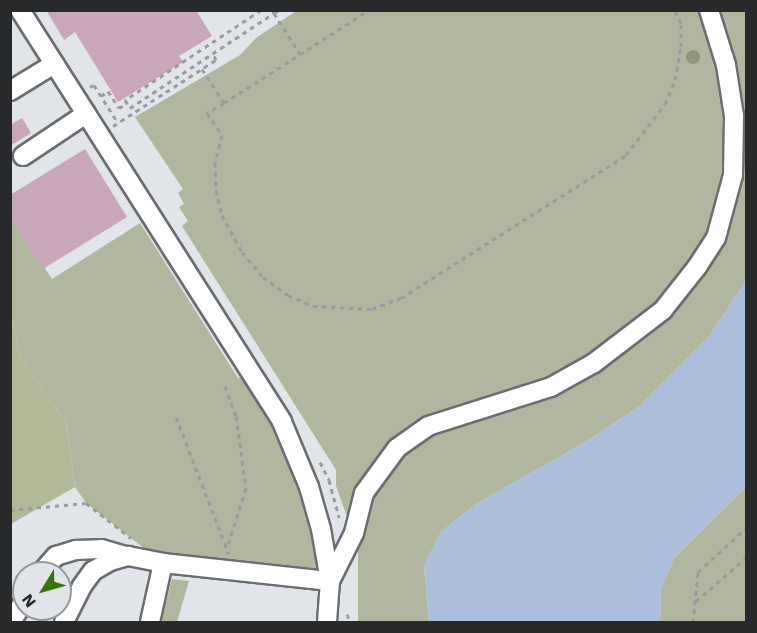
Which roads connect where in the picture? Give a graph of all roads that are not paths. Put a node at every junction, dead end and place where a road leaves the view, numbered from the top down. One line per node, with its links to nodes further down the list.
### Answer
1 (20, 10): 3 (lane)
2 (710, 10): 10 (lane)
3 (54, 64): 4 (lane); 5 (lane)
4 (10, 91)
5 (86, 114): 6 (lane); 10 (lane)
6 (23, 156)
7 (133, 550): 8 (lane); 9 (lane); 11 (lane)
8 (52, 561)
9 (163, 563): 10 (lane); 12 (lane)
10 (330, 581): 13 (lane)
11 (64, 622)
12 (150, 622)
13 (327, 622)

